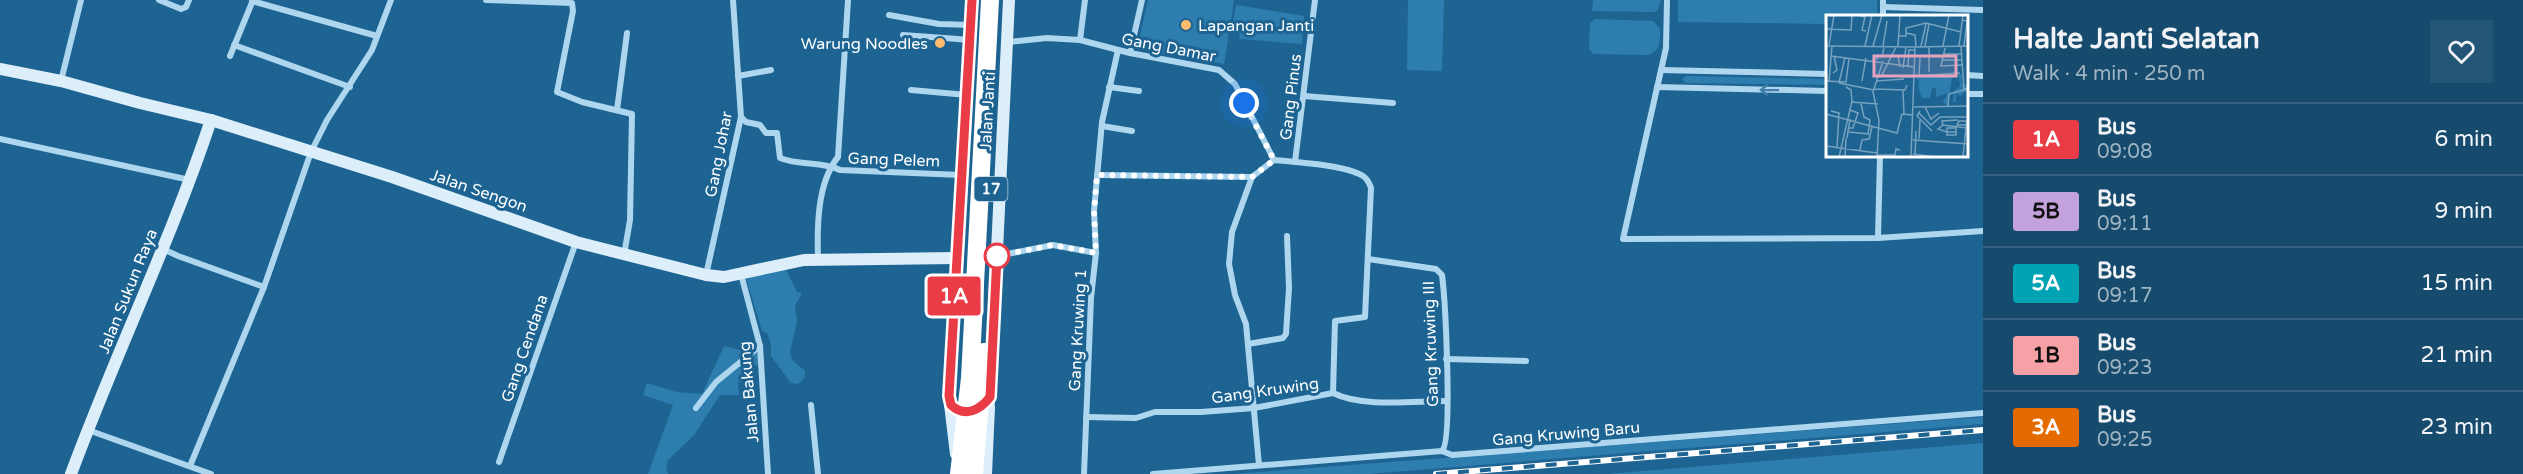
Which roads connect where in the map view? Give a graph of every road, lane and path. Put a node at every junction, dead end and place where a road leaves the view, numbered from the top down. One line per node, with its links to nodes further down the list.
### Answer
1 (81, 0): 38 (street)
2 (159, 0): 3 (street)
3 (189, 0)
4 (252, 0): 25 (street); 29 (street)
5 (391, 0): 25 (street)
6 (486, 0): 18 (street)
7 (733, 0): 37 (street, Gang Johar)
8 (848, 0): 60 (street)
9 (972, 0): 22 (street, Jalan Janti)
10 (979, 0): 101 (highway, 17, bridge)
11 (990, 0): 101 (highway, 17, bridge)
12 (1000, 0): 102 (highway, 17, bridge)
13 (1009, 0): 28 (street, Jalan Janti)
14 (1085, 0): 27 (street)
15 (1142, 0): 31 (street)
16 (1315, 0): 46 (street, Gang Pinus)
17 (1667, 0): 35 (street)
18 (496, 1): 48 (street)
19 (1883, 3): 20 (street)
20 (1983, 10)
21 (889, 15): 22 (street)
22 (971, 25): 26 (street, Jalan Janti)
23 (627, 33): 48 (street)
24 (903, 34): 26 (street)
25 (377, 36): 39 (street)
26 (971, 40): 45 (street, Jalan Janti)
27 (1080, 40): 28 (street, Gang Damar); 30 (street, Gang Damar)
28 (1008, 42): 55 (street, Jalan Janti)
29 (234, 45): 32 (street); 39 (street)
30 (1118, 50): 31 (street, Gang Damar); 40 (street)
31 (1130, 53): 58 (street, Gang Damar)
32 (230, 56)
33 (0, 69): 38 (street, Jalan Sengon)
34 (771, 70): 37 (street)
35 (1661, 70): 36 (street); 41 (street)
36 (1826, 74)
37 (738, 76): 49 (street, Gang Johar)
38 (61, 81): 50 (street, Jalan Sengon)
39 (350, 87): 56 (street)
40 (1109, 87): 43 (street); 51 (street)
41 (1657, 87): 44 (street, one-way to 41); 67 (street)
42 (911, 90): 45 (street)
43 (1139, 91)
44 (1826, 91)
45 (967, 95): 53 (street, Jalan Janti)
46 (1304, 96): 47 (street); 59 (street, Gang Pinus)
47 (1393, 103)
48 (617, 111): 71 (street)
49 (741, 117): 60 (street, Gang Pelem); 77 (street, Gang Johar)
50 (212, 120): 56 (street, Jalan Sengon); 64 (street, Jalan Sukun Raya)
51 (1102, 126): 52 (street); 62 (street)
52 (1132, 131)
53 (964, 136): 55 (street); 61 (street, Jalan Janti)
54 (0, 138): 64 (street)
55 (1003, 139): 72 (street, Jalan Janti)
56 (311, 152): 68 (street, Jalan Sengon); 78 (street)
57 (1880, 158): 67 (street)
58 (1274, 160): 59 (street); 63 (street)
59 (1295, 162): 75 (street)
60 (831, 166): 61 (street, Gang Pelem); 74 (street)
61 (961, 175): 73 (street, Jalan Janti)
62 (1097, 175): 63 (street); 70 (street)
63 (1252, 177): 79 (street)
64 (191, 180): 69 (street, Jalan Sukun Raya)
65 (1983, 231): 67 (street)
66 (1287, 236): 79 (street)
67 (1878, 238)
68 (576, 242): 71 (street, Jalan Sengon); 94 (street, Gang Cendana)
69 (161, 248): 78 (street); 92 (street, Jalan Sukun Raya)
70 (1096, 253): 72 (street, Gang Kruwing 1); 91 (street, Gang Kruwing 1)
71 (624, 255): 77 (street, Jalan Sengon)
72 (997, 256): 85 (street, Jalan Janti)
73 (956, 258): 74 (street, Jalan Sengon); 84 (street, Jalan Janti)
74 (818, 259): 76 (street, Jalan Sengon)
75 (1368, 260): 81 (street, Gang Kruwing III); 83 (street)
76 (741, 273): 77 (street, Jalan Sengon); 80 (street, Jalan Bakung)
77 (706, 275)
78 (264, 287): 96 (street)
79 (1248, 344): 89 (street)
80 (760, 346): 88 (street); 99 (street, Jalan Bakung)
81 (1446, 359): 82 (street); 86 (street, Gang Kruwing III)
82 (1526, 360)
83 (1333, 393): 86 (street, Gang Kruwing); 89 (street, Gang Kruwing)
84 (949, 396): 85 (street); 101 (street, Jalan Janti)
85 (990, 397): 102 (street, Jalan Janti); 103 (street)
86 (1447, 401): 93 (street, Gang Kruwing III)
87 (811, 405): 100 (street)
88 (696, 408)
89 (1254, 408): 91 (street, Gang Kruwing); 95 (street)
90 (1983, 413): 93 (street, Gang Kruwing Baru)
91 (1086, 417): 104 (street, Gang Kruwing 1)
92 (88, 430): 96 (street); 97 (street, Jalan Sukun Raya)
93 (1442, 451): 95 (street, Gang Kruwing Baru)
94 (499, 462)
95 (1259, 465): 105 (street, Gang Kruwing Baru)
96 (190, 466): 98 (street)
97 (71, 474)
98 (211, 474)
99 (768, 474)
100 (818, 474)
101 (959, 474)
102 (973, 474)
103 (986, 474)
104 (1083, 474)
105 (1153, 474)

